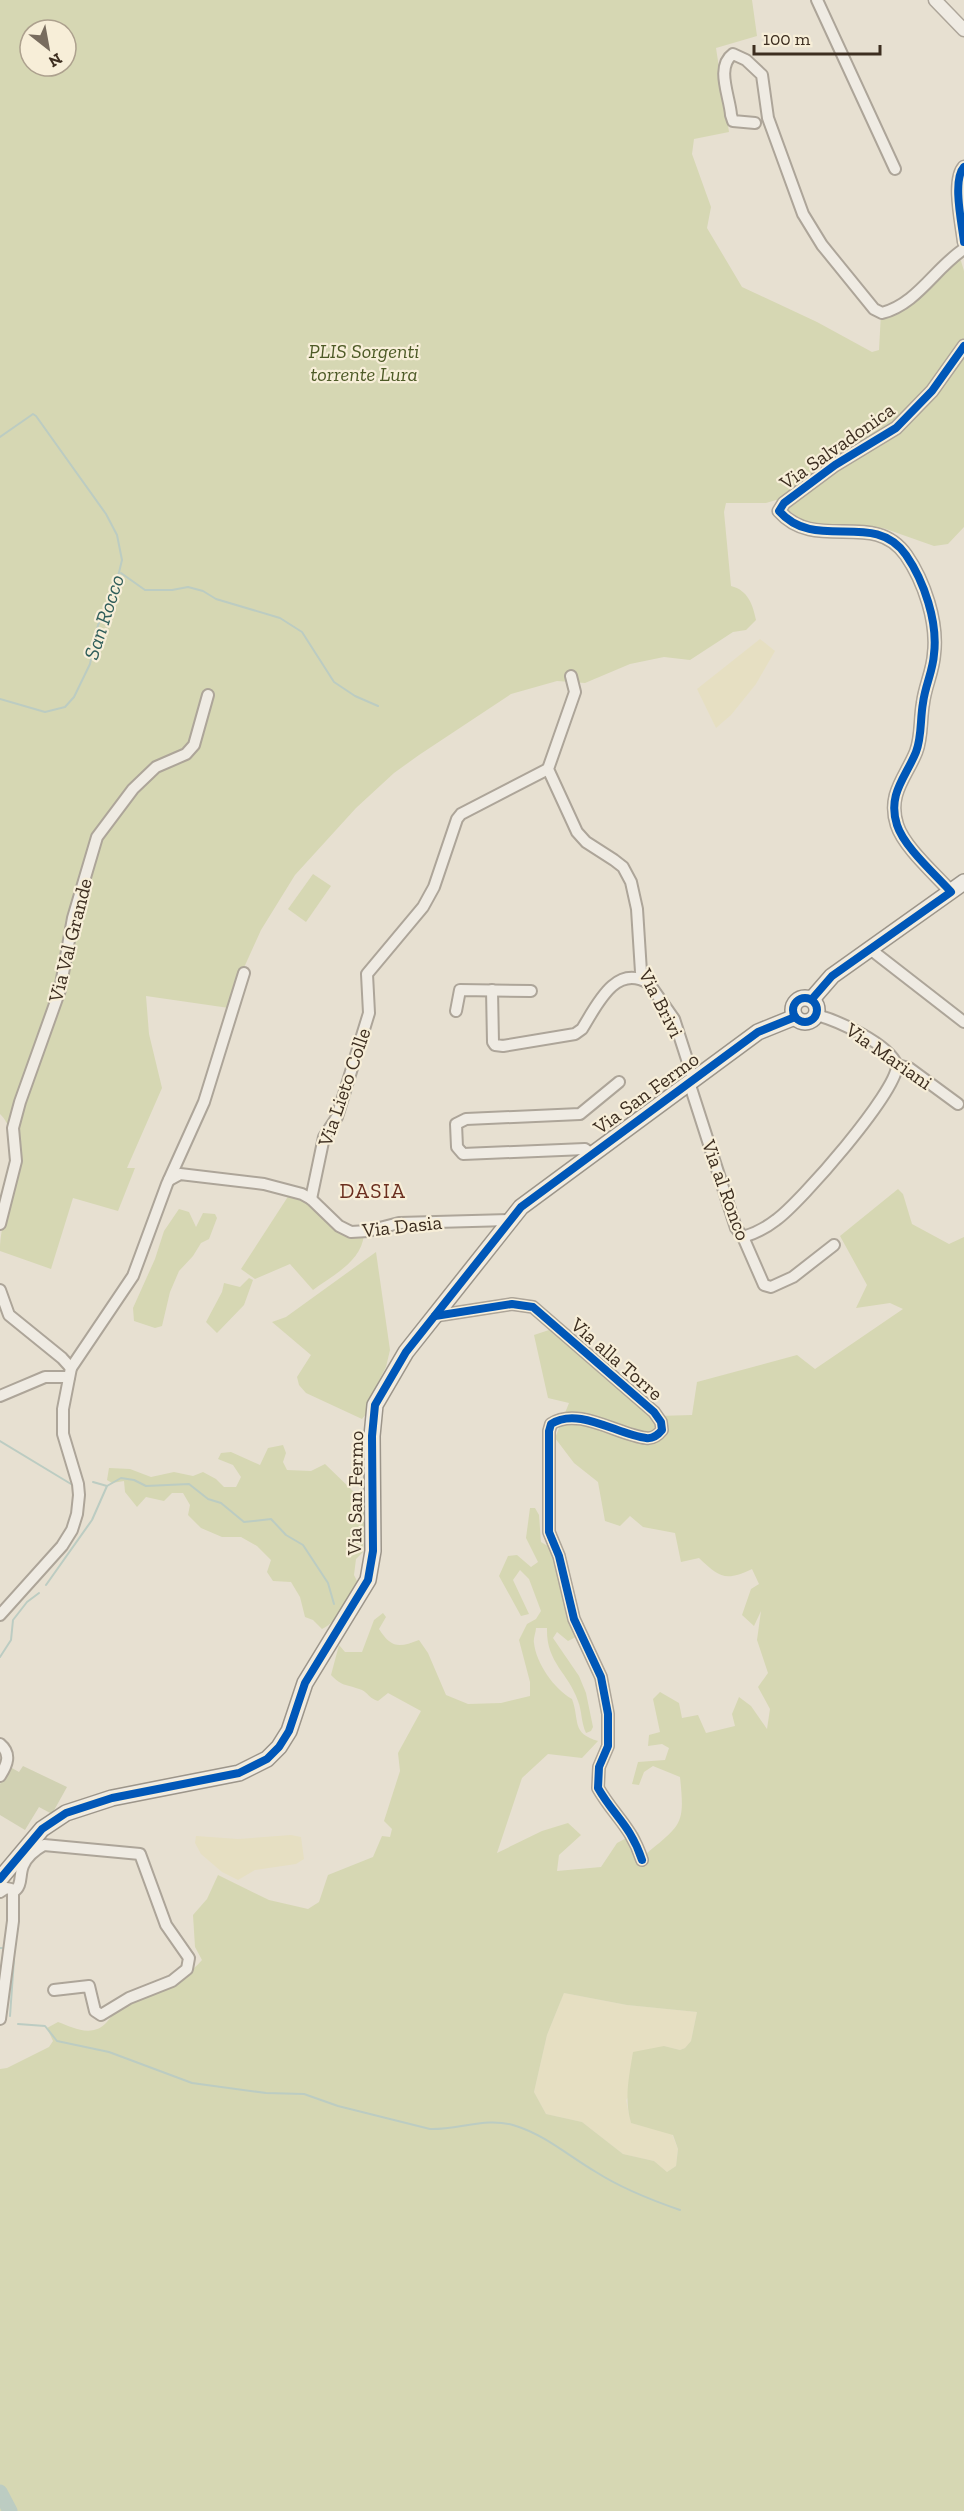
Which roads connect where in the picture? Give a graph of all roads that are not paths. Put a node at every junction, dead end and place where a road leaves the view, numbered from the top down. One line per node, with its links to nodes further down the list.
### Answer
1 (817, 0): 6 (street)
2 (935, 0): 3 (street)
3 (964, 30)
4 (755, 123): 8 (street)
5 (964, 167): 7 (street)
6 (895, 168)
7 (964, 242)
8 (964, 249)
9 (964, 346): 14 (street, Via Salvadonica)
10 (571, 676): 12 (street)
11 (208, 695): 33 (street, Via Val Grande)
12 (548, 769): 17 (street, Via Brivi); 31 (street, Via Lieto Colle)
13 (964, 882): 14 (main road)
14 (951, 892): 15 (main road)
15 (870, 949): 20 (main road); 24 (street)
16 (244, 973): 30 (street)
17 (648, 983): 18 (street); 26 (street, Via Brivi)
18 (492, 990): 19 (street); 21 (street)
19 (531, 991)
20 (812, 999): 22 (main road); 23 (main road)
21 (456, 1011)
22 (817, 1015): 23 (main road, Via San Fermo); 25 (street, Via Mariani)
23 (795, 1017): 26 (main road, Via San Fermo)
24 (964, 1022)
25 (897, 1065): 28 (street, Via Mariani); 34 (street)
26 (691, 1080): 29 (main road, Via San Fermo); 34 (street, Via al Ronco)
27 (619, 1082): 29 (street)
28 (957, 1104)
29 (592, 1154): 32 (main road, Via San Fermo)
30 (169, 1181): 31 (street, Via Dasia); 38 (street)
31 (311, 1199): 32 (street, Via Dasia)
32 (509, 1220): 37 (main road, Via San Fermo)
33 (0, 1224)
34 (742, 1237): 35 (street, Via al Ronco)
35 (834, 1245)
36 (0, 1290): 38 (street)
37 (435, 1316): 43 (street, Via alla Torre); 44 (main road, Via San Fermo)
38 (70, 1373): 39 (street); 40 (street)
39 (0, 1396)
40 (0, 1616)
41 (0, 1744): 42 (street)
42 (0, 1776)
43 (642, 1860)
44 (0, 1879)
45 (0, 1892): 46 (street)
46 (13, 1892): 47 (street); 48 (street)
47 (54, 1990)
48 (0, 2019)

